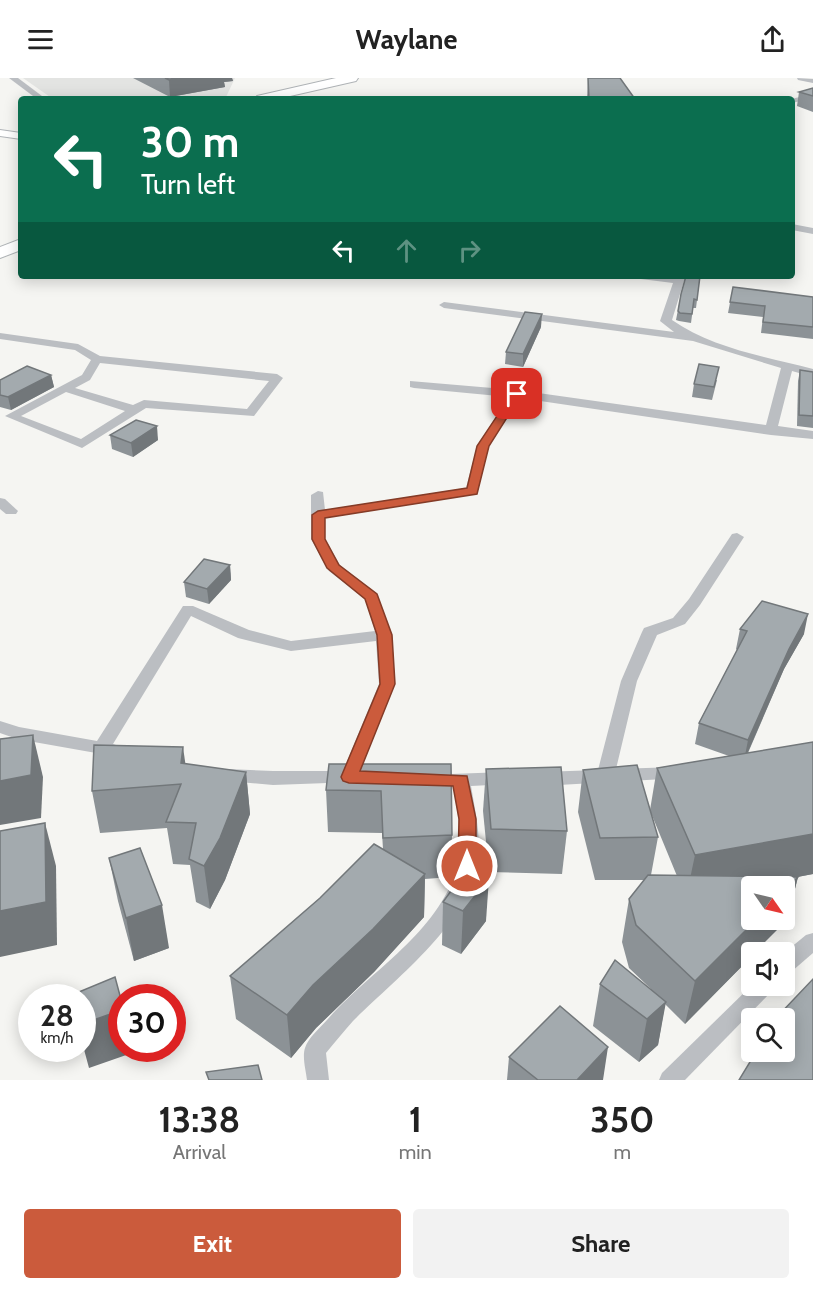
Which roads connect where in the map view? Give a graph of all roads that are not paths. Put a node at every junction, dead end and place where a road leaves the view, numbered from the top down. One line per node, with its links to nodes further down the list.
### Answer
1 (13, 78): 6 (street)
2 (332, 78): 7 (main road)
3 (352, 78): 8 (main road)
4 (801, 78): 5 (street)
5 (813, 81)
6 (38, 96)
7 (252, 96)
8 (274, 96)
9 (813, 96): 10 (street)
10 (795, 100)
11 (0, 133): 12 (street)
12 (18, 136)
13 (795, 228): 14 (street)
14 (813, 231)
15 (18, 238): 17 (main road)
16 (18, 245): 18 (main road)
17 (0, 246)
18 (0, 253)
19 (681, 279): 22 (street)
20 (444, 304): 22 (street)
21 (0, 336): 23 (street)
22 (696, 338): 24 (street)
23 (97, 359): 27 (street); 29 (street)
24 (787, 366): 25 (street); 30 (street)
25 (813, 373)
26 (414, 384): 28 (street)
27 (64, 388): 29 (street); 29 (street)
28 (517, 394): 30 (street); 33 (street)
29 (135, 410)
30 (771, 431): 31 (street)
31 (813, 435)
32 (318, 495): 33 (street)
33 (318, 515): 35 (street)
34 (737, 537): 42 (street)
35 (384, 635): 37 (street); 41 (street)
36 (6, 732): 37 (street)
37 (102, 747): 38 (street)
38 (133, 756)
39 (694, 772): 42 (street)
40 (206, 774): 41 (street)
41 (349, 777): 43 (street)
42 (605, 777): 45 (street)
43 (372, 779)
44 (416, 779): 45 (street)
45 (461, 780): 49 (street)
46 (813, 941): 47 (street)
47 (795, 957)
48 (754, 996): 50 (street)
49 (318, 1080)
50 (669, 1080)

